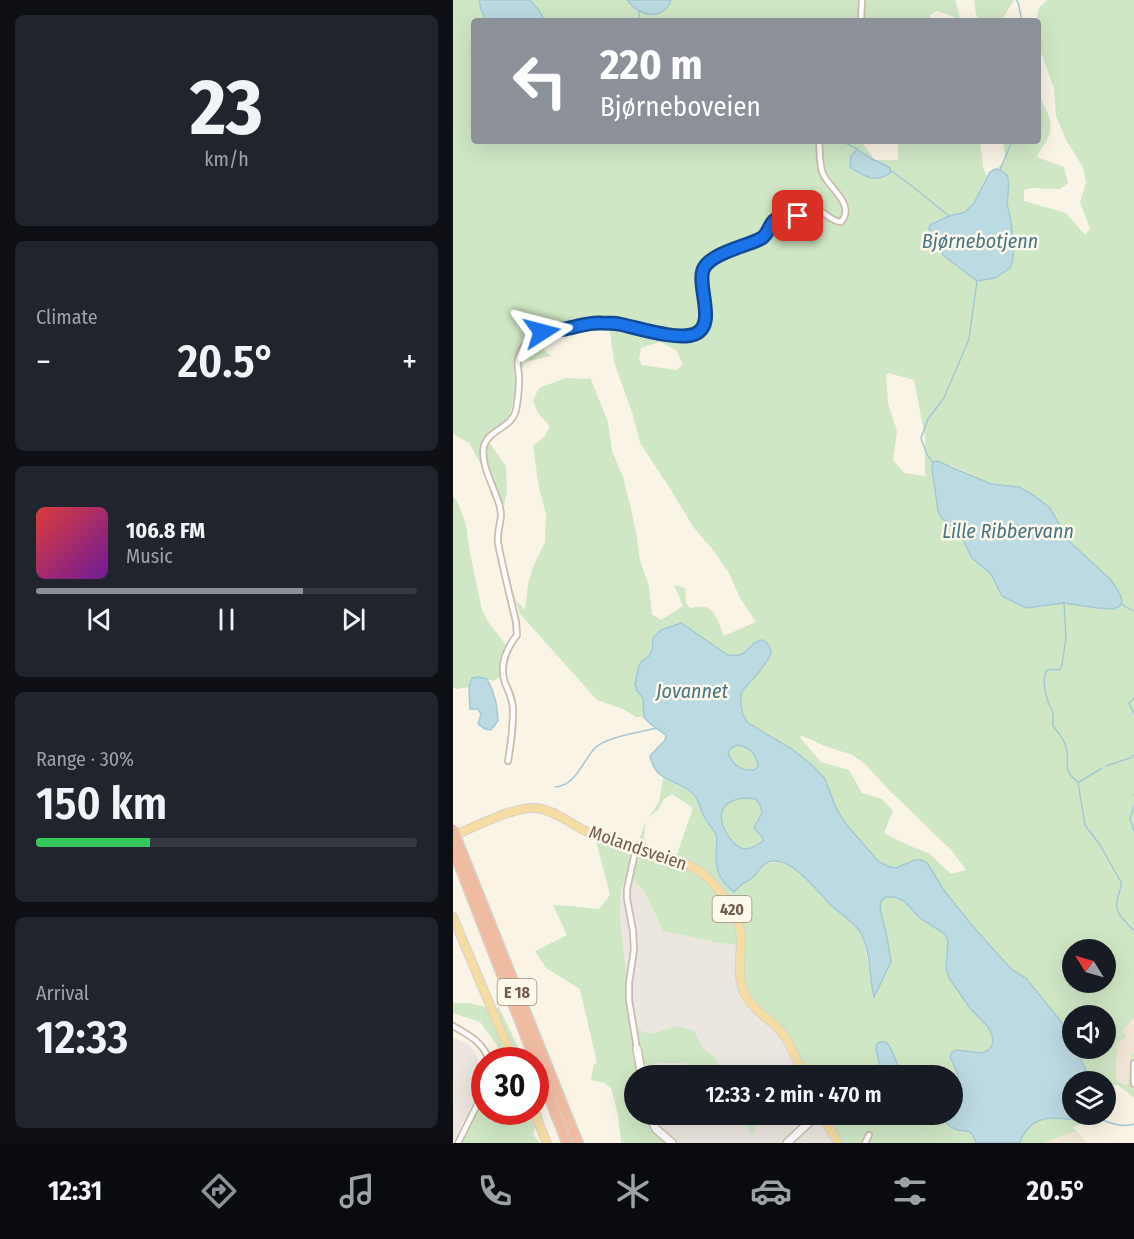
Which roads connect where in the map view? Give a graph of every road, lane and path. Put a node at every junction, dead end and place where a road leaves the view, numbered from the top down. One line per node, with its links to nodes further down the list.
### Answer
1 (862, 0): 2 (street)
2 (861, 18)
3 (819, 144): 4 (street)
4 (508, 761)
5 (453, 829): 6 (highway, E 18, bridge)
6 (455, 838): 7 (main road, Molandsveien / 420); 31 (highway, E 18)
7 (636, 848): 16 (street); 19 (main road, Molandsveien / 420)
8 (453, 849): 15 (highway, E 18)
9 (453, 917): 14 (main road)
10 (453, 925): 13 (main road)
11 (453, 1026): 12 (street)
12 (483, 1047)
13 (505, 1047)
14 (506, 1047)
15 (530, 1047)
16 (637, 1050): 18 (street)
17 (1134, 1064): 20 (street)
18 (640, 1065)
19 (799, 1065)
20 (1134, 1084)
21 (549, 1097): 30 (highway, E 18)
22 (471, 1117): 28 (street)
23 (537, 1125): 29 (main road)
24 (654, 1125): 32 (street)
25 (807, 1125): 33 (street)
26 (827, 1125): 34 (main road)
27 (869, 1135): 35 (street)
28 (458, 1143)
29 (545, 1143)
30 (567, 1143)
31 (578, 1143)
32 (672, 1143)
33 (787, 1143)
34 (838, 1143)
35 (865, 1143)

